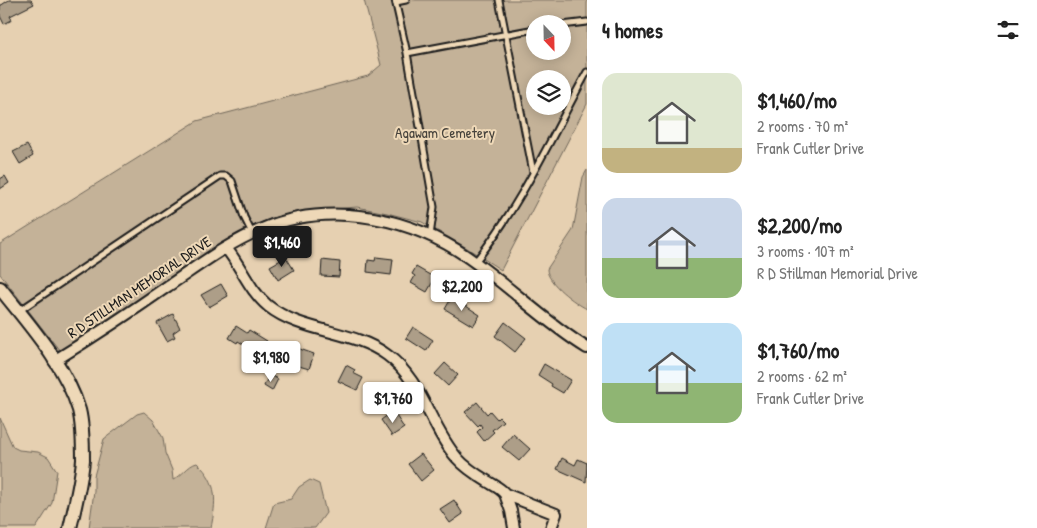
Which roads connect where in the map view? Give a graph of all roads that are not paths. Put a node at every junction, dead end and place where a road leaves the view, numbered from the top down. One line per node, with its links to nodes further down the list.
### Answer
1 (406, 0): 3 (lane)
2 (499, 0): 7 (lane)
3 (396, 1): 8 (lane)
4 (587, 22): 5 (lane)
5 (571, 25)
6 (526, 31): 7 (lane)
7 (505, 34): 8 (lane); 10 (lane)
8 (407, 53): 12 (lane)
9 (587, 72): 10 (lane)
10 (533, 172): 14 (lane)
11 (253, 233): 12 (street, R D STILLMAN MEMORIAL DRIVE); 13 (street, R D STILLMAN MEMORIAL DRIVE); 16 (lane)
12 (430, 236): 14 (street, R D STILLMAN MEMORIAL DRIVE)
13 (226, 248): 18 (street, R D STILLMAN MEMORIAL DRIVE); 19 (street)
14 (474, 263): 17 (street, R D STILLMAN MEMORIAL DRIVE)
15 (0, 288): 16 (street)
16 (18, 312): 18 (street)
17 (587, 348)
18 (54, 361): 20 (street)
19 (505, 494): 21 (street); 22 (street)
20 (70, 528)
21 (514, 528)
22 (551, 528)

